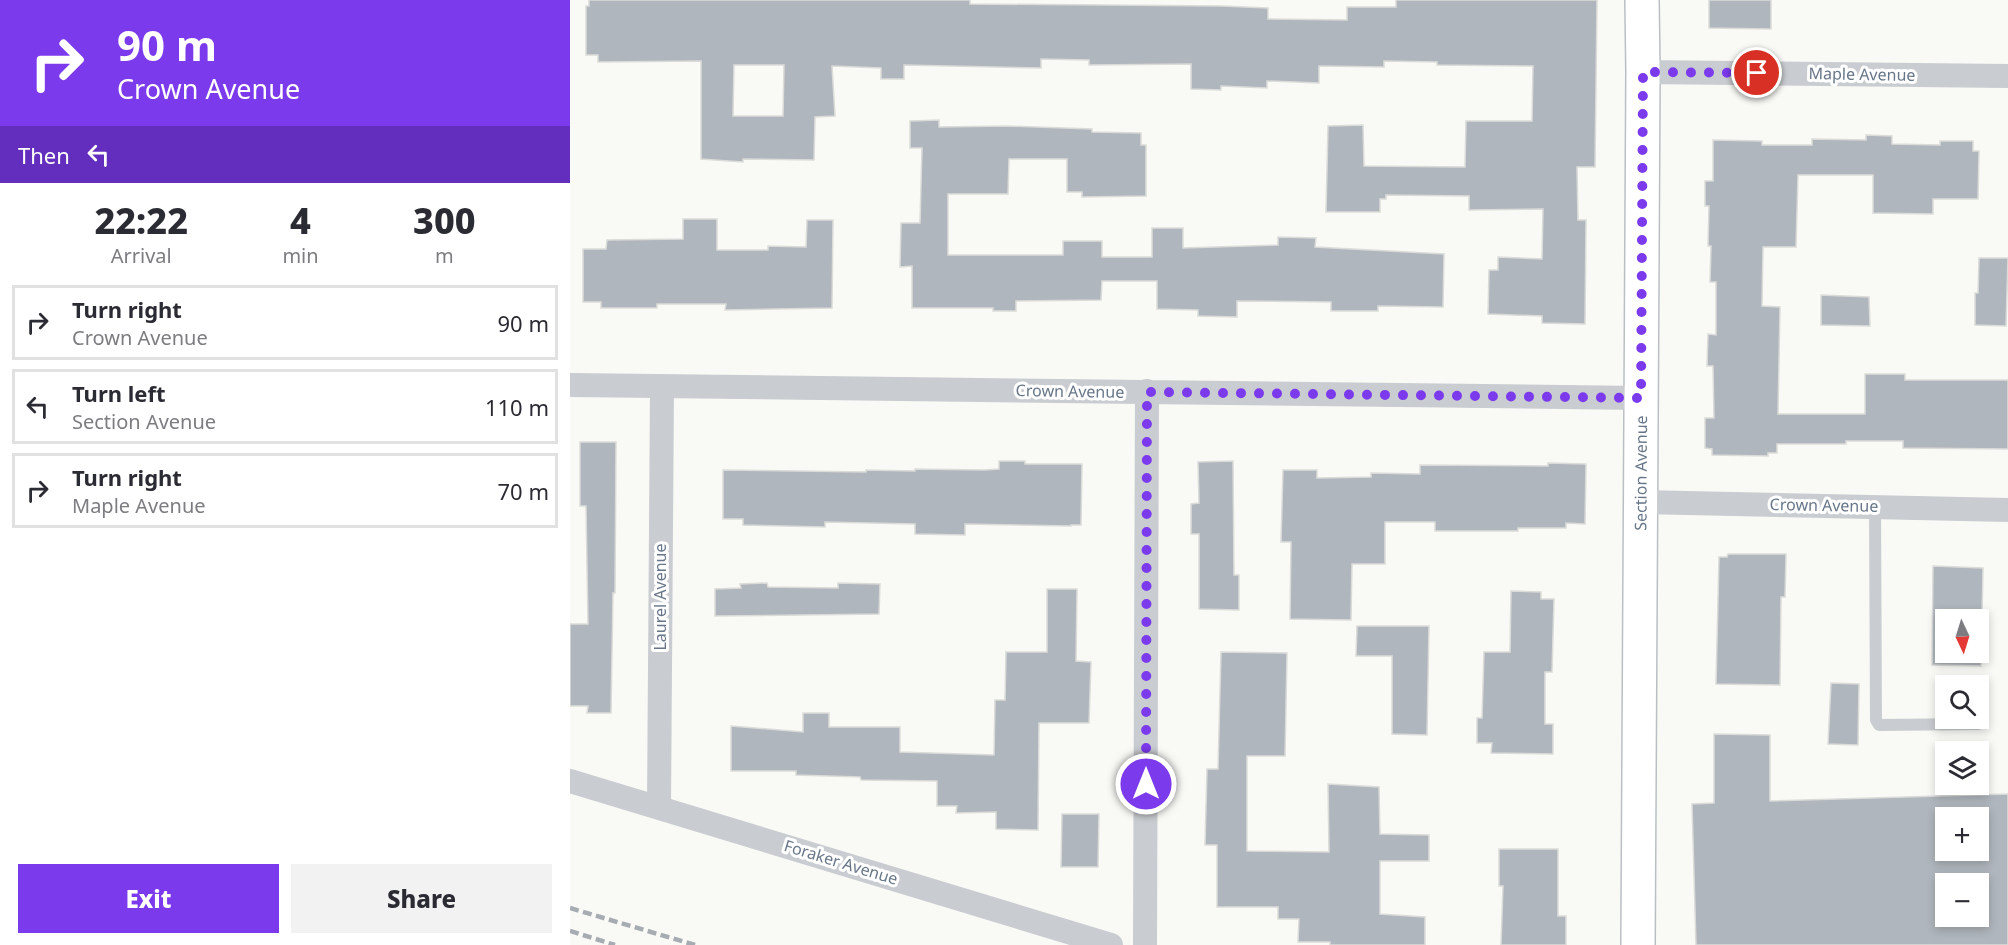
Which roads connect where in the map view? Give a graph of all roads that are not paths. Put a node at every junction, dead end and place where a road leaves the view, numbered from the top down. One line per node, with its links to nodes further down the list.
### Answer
1 (1642, 0): 2 (street, Section Avenue)
2 (1643, 72): 3 (street, Maple Avenue); 7 (street, Section Avenue)
3 (2008, 76)
4 (570, 386): 5 (street, Crown Avenue)
5 (662, 387): 6 (street, Crown Avenue); 13 (street, Laurel Avenue)
6 (1147, 392): 7 (street, Crown Avenue); 15 (street)
7 (1641, 398): 8 (street, Section Avenue)
8 (1640, 502): 9 (street, Crown Avenue); 16 (street, Section Avenue)
9 (1875, 506): 10 (street, Crown Avenue); 11 (lane)
10 (2008, 510)
11 (1935, 724)
12 (570, 781): 13 (street, Foraker Avenue)
13 (659, 807): 14 (street, Foraker Avenue)
14 (1111, 945)
15 (1145, 945)
16 (1638, 945)

